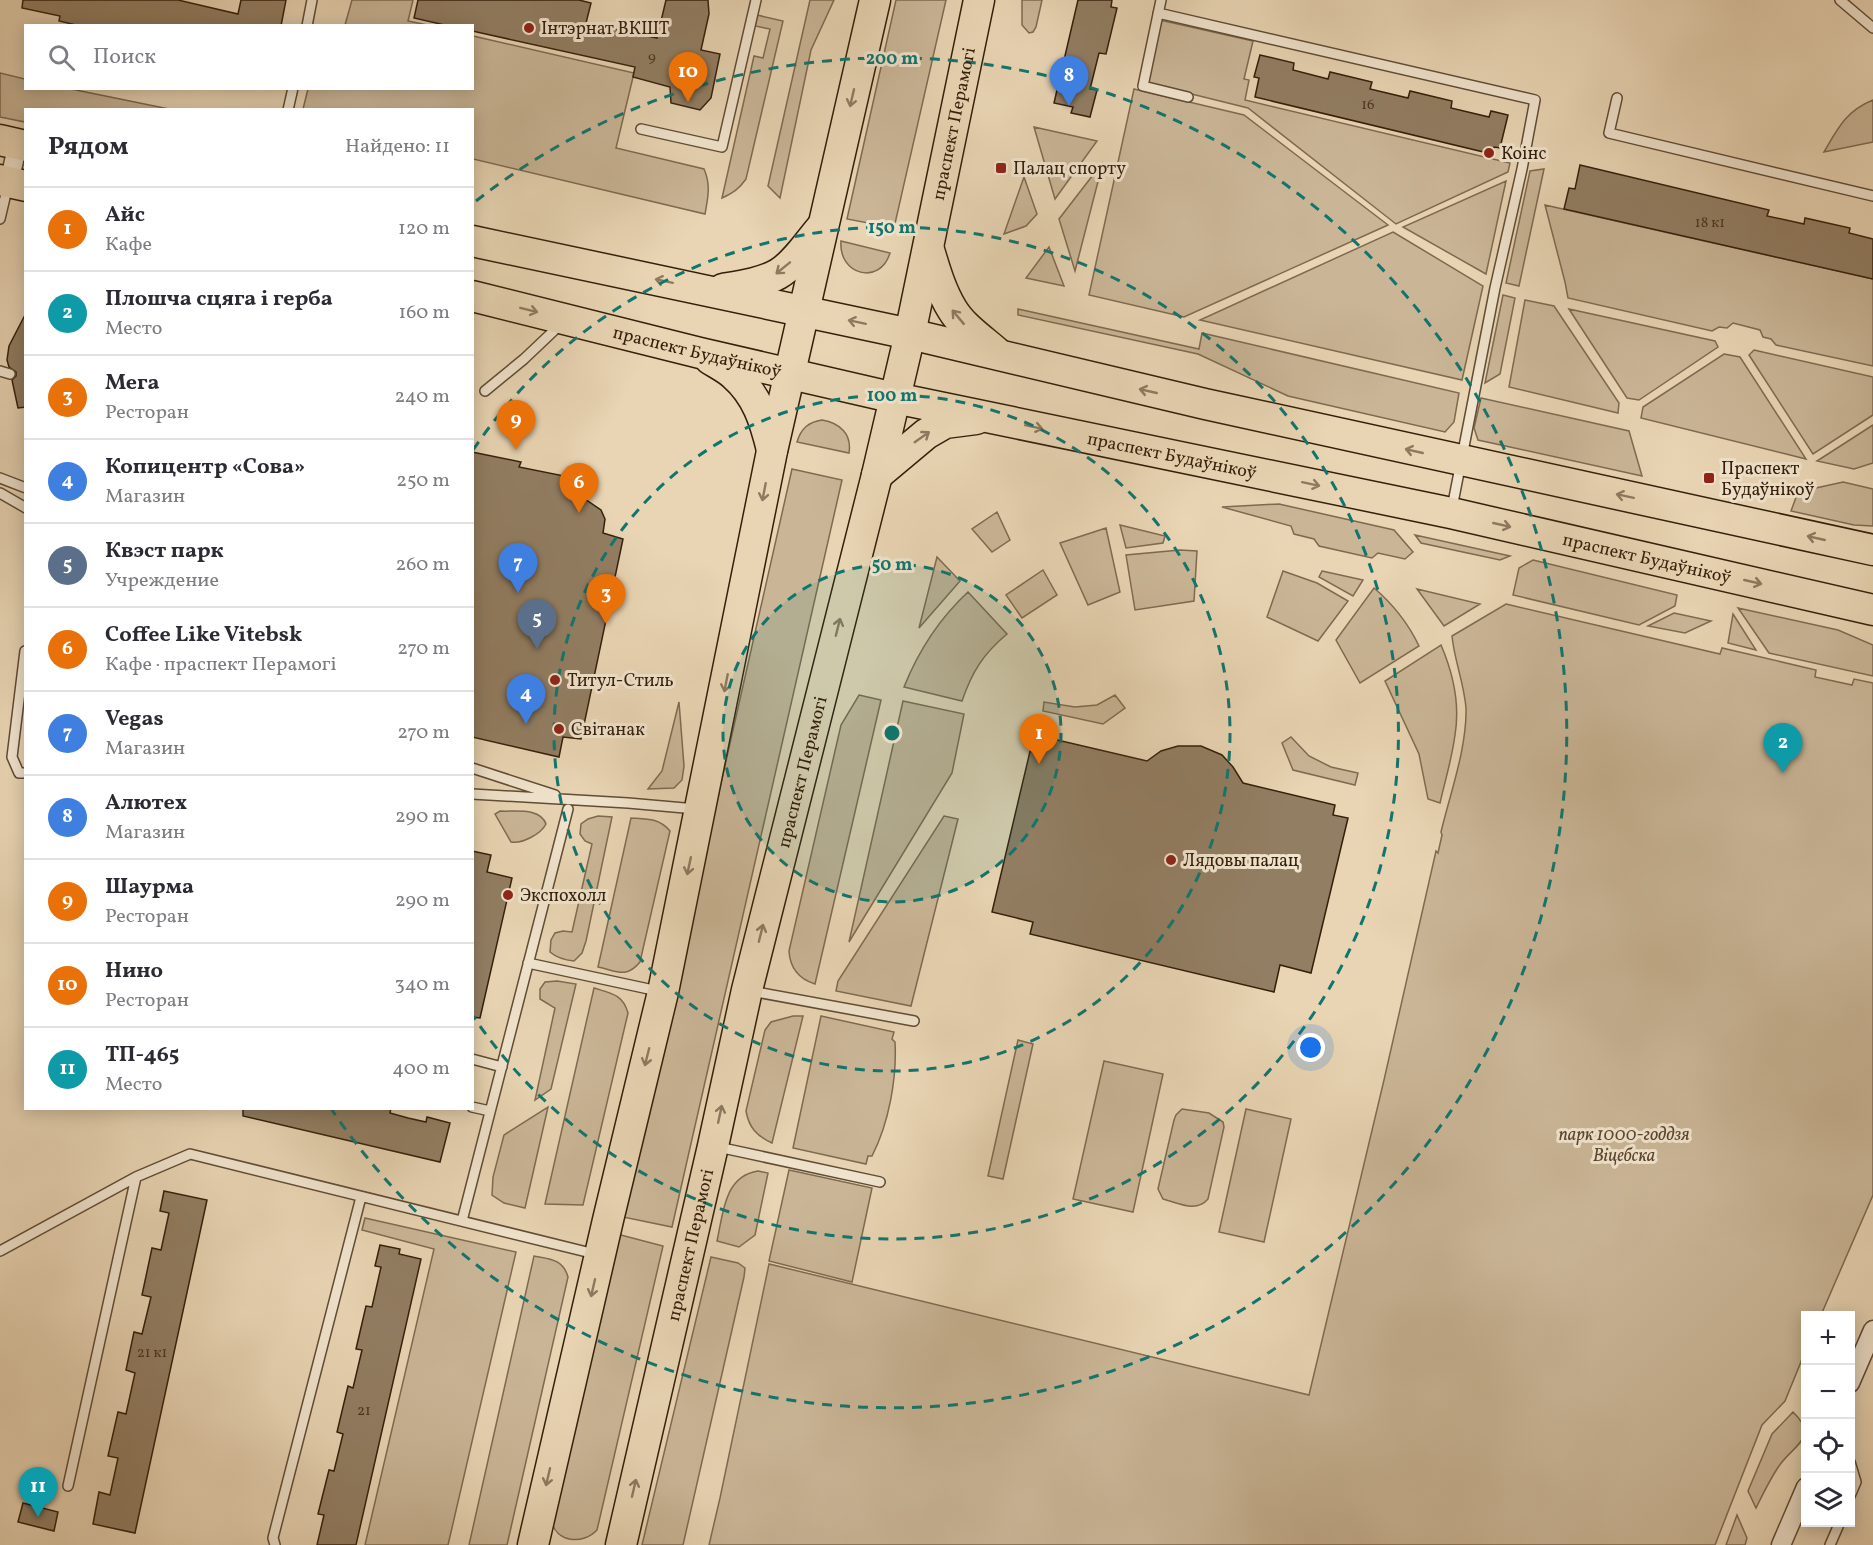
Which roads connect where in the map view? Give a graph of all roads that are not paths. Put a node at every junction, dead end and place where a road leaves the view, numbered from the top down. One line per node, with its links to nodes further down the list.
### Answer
1 (312, 0): 8 (lane)
2 (756, 0): 14 (lane)
3 (875, 0): 19 (main road, one-way to 19)
4 (978, 0): 21 (main road, праспект Перамогі)
5 (1161, 0): 7 (lane)
6 (1840, 0): 9 (lane)
7 (1158, 13): 11 (lane); 36 (lane)
8 (307, 24)
9 (1873, 28)
10 (293, 90): 13 (lane)
11 (1188, 97)
12 (1617, 98): 17 (lane)
13 (288, 108)
14 (641, 129)
15 (14, 144): 16 (street)
16 (11, 183): 18 (lane)
17 (1873, 196)
18 (0, 219)
19 (822, 225): 22 (main road, one-way to 22); 24 (main road)
20 (474, 241): 22 (main road, one-way to 20)
21 (928, 248): 26 (main road, праспект Перамогі); 28 (main road, one-way to 21)
22 (713, 291): 24 (main road)
23 (474, 296): 25 (main road, праспект Будаўнікоў, one-way to 25)
24 (804, 311): 26 (main road, one-way to 24); 30 (main road)
25 (566, 319): 27 (main road, праспект Будаўнікоў); 32 (lane)
26 (910, 334): 28 (main road); 33 (main road, праспект Перамогі)
27 (700, 353): 30 (main road, праспект Будаўнікоў); 35 (main road)
28 (1001, 356): 36 (main road, one-way to 28)
29 (0, 371): 31 (lane)
30 (789, 373): 33 (main road, праспект Будаўнікоў); 35 (main road)
31 (10, 374)
32 (484, 391)
33 (895, 398): 34 (main road, праспект Будаўнікоў); 37 (main road, праспект Перамогі)
34 (990, 417): 37 (main road, one-way to 34); 42 (main road, праспект Будаўнікоў, one-way to 42)
35 (772, 451): 51 (main road, one-way to 51)
36 (1461, 461): 42 (lane); 43 (main road, one-way to 36)
37 (877, 475): 53 (main road, праспект Перамогі, one-way to 37)
38 (0, 478): 39 (lane)
39 (24, 487)
40 (0, 494): 41 (lane)
41 (24, 507)
42 (1451, 513): 44 (main road, праспект Будаўнікоў, one-way to 44)
43 (1873, 550)
44 (1873, 610)
45 (24, 659): 47 (lane)
46 (474, 769): 49 (lane)
47 (24, 773)
48 (474, 795): 49 (lane)
49 (566, 799): 51 (lane)
50 (568, 809): 52 (lane)
51 (701, 809): 54 (main road, one-way to 54)
52 (528, 963): 54 (lane); 57 (lane)
53 (747, 990): 55 (lane); 60 (main road, праспект Перамогі, one-way to 53)
54 (663, 992): 66 (main road, one-way to 66)
55 (914, 1021)
56 (474, 1060): 57 (lane)
57 (502, 1067): 59 (lane)
58 (474, 1107): 59 (lane)
59 (490, 1111): 64 (lane)
60 (713, 1146): 62 (lane); 73 (main road, праспект Перамогі, one-way to 60)
61 (136, 1177): 63 (lane); 65 (lane); 69 (lane)
62 (880, 1182)
63 (361, 1197): 64 (lane); 74 (lane)
64 (462, 1221): 66 (lane)
65 (0, 1251)
66 (600, 1255): 71 (main road, one-way to 71)
67 (1873, 1330): 68 (street)
68 (1855, 1373)
69 (68, 1486)
70 (1801, 1498): 77 (street)
71 (540, 1514): 75 (main road); 76 (main road)
72 (1838, 1527): 78 (lane)
73 (619, 1541)
74 (275, 1545)
75 (533, 1545)
76 (556, 1545)
77 (1780, 1545)
78 (1830, 1545)

